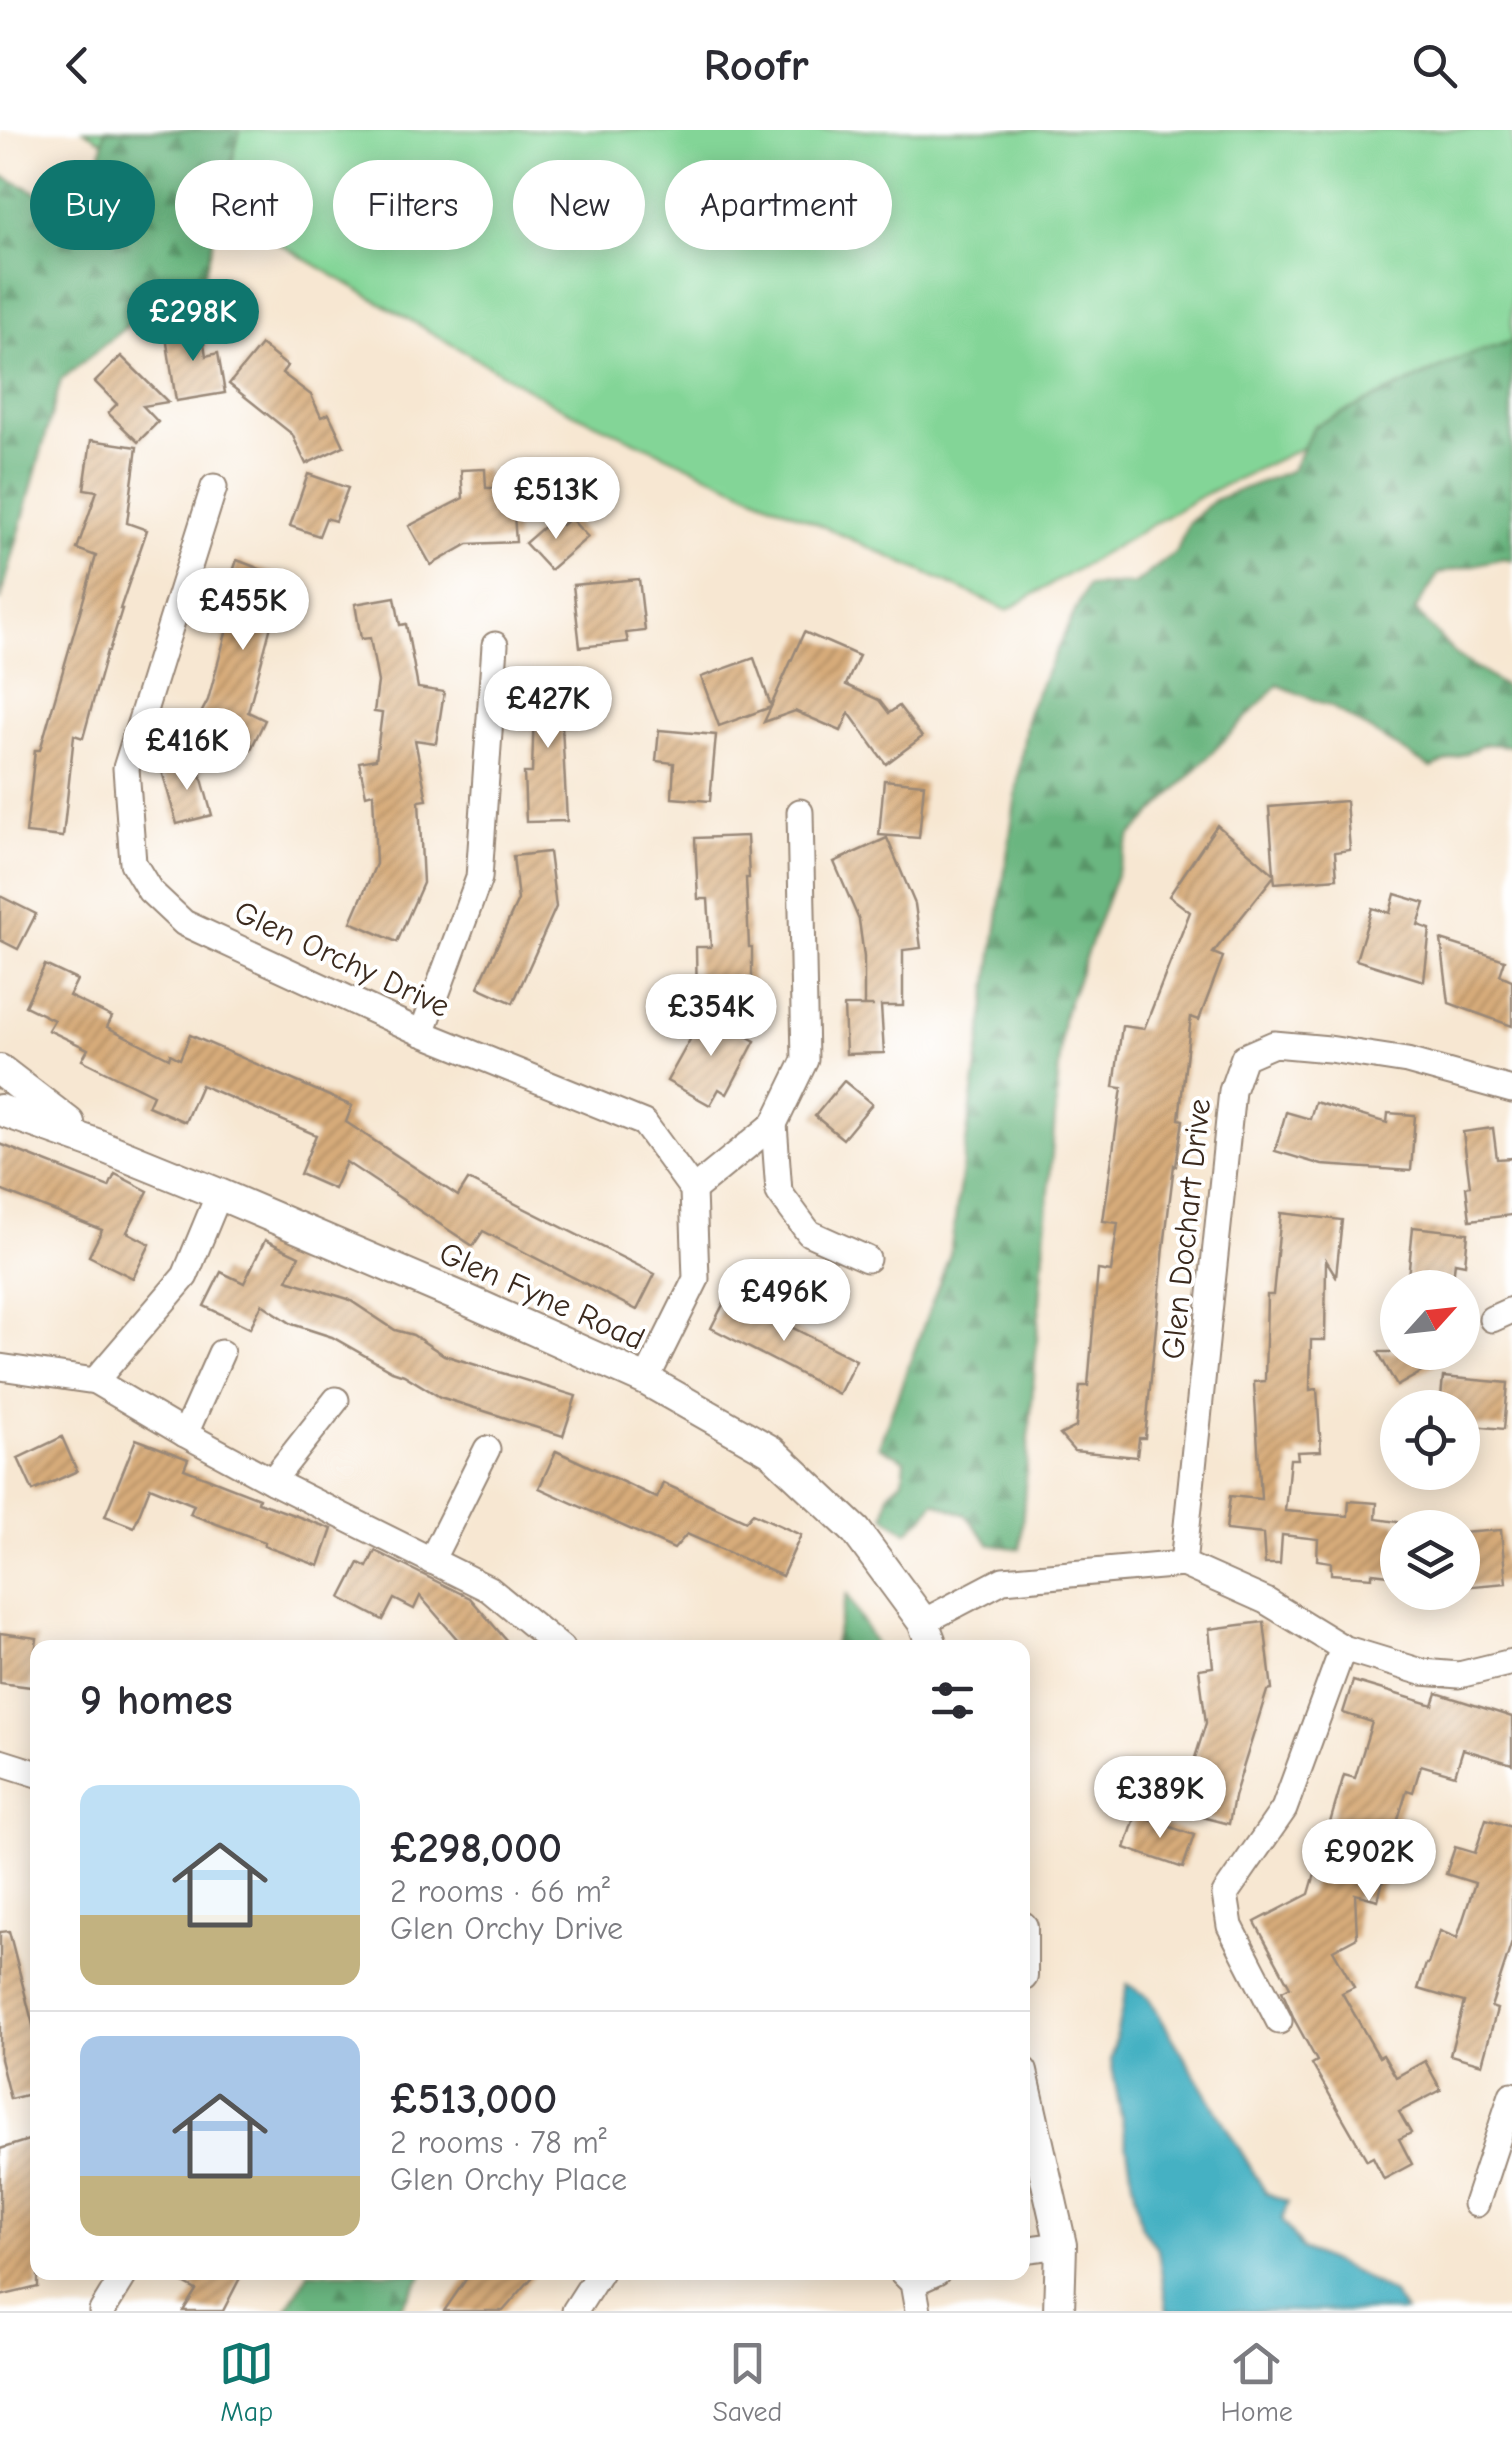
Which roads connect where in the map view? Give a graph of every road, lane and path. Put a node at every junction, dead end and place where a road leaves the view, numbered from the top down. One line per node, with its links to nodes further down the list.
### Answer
1 (214, 487): 4 (street, Glen Orchy Drive)
2 (495, 644): 4 (street)
3 (800, 812): 8 (street)
4 (422, 1034): 10 (street, Glen Orchy Drive)
5 (0, 1070): 9 (street, Glen Fyne Road)
6 (1512, 1090): 22 (street, Glen Dochart Drive)
7 (0, 1110): 9 (street, Glen Fyne Road)
8 (774, 1124): 10 (street); 12 (street)
9 (96, 1144): 11 (street, Glen Fyne Road)
10 (692, 1190): 15 (street)
11 (220, 1194): 15 (street, Glen Fyne Road); 16 (street)
12 (867, 1259)
13 (221, 1353): 18 (street)
14 (0, 1367): 16 (street)
15 (646, 1380): 23 (street, Glen Fyne Road)
16 (96, 1381): 18 (street)
17 (336, 1400): 20 (street)
18 (186, 1434): 20 (street)
19 (488, 1449): 21 (street)
20 (272, 1481): 21 (street)
21 (432, 1560): 24 (street)
22 (1184, 1564): 23 (street); 25 (street)
23 (928, 1635)
24 (551, 1640)
25 (1343, 1648): 26 (street); 29 (street)
26 (1512, 1662)
27 (0, 1762): 28 (street)
28 (30, 1771)
29 (1279, 2021)
30 (1512, 2095): 32 (street)
31 (1030, 2107): 33 (street)
32 (1476, 2204)
33 (1061, 2245): 34 (street); 41 (street)
34 (1030, 2249)
35 (121, 2280): 38 (street)
36 (595, 2280): 39 (street)
37 (908, 2280): 40 (street)
38 (102, 2311)
39 (575, 2311)
40 (918, 2311)
41 (1059, 2311)

